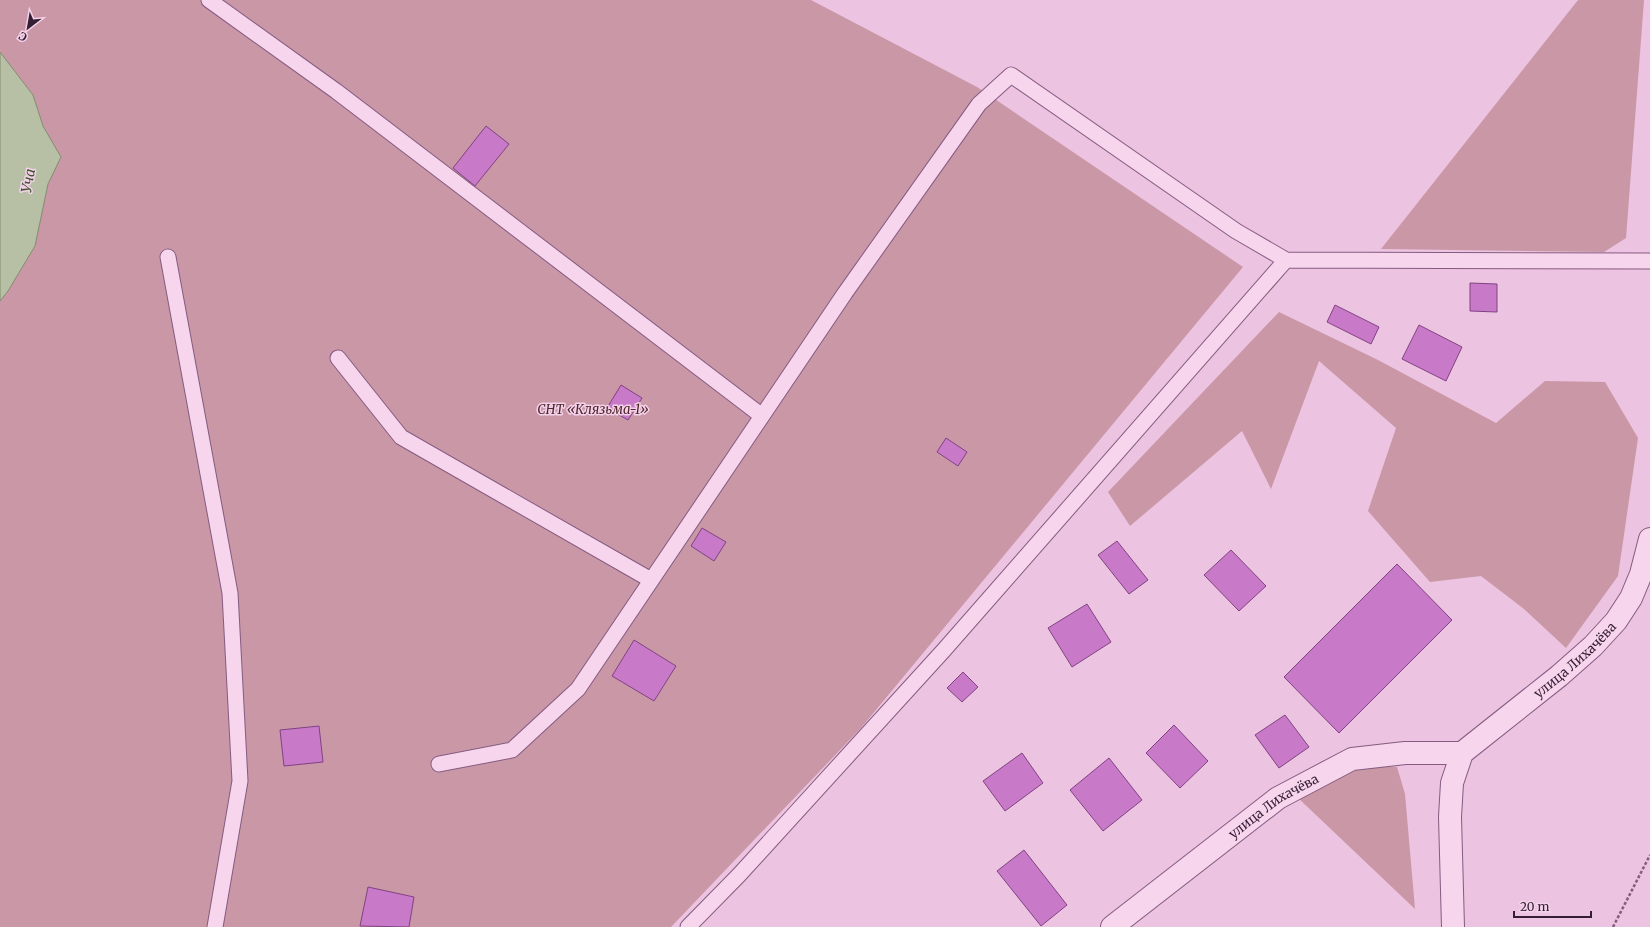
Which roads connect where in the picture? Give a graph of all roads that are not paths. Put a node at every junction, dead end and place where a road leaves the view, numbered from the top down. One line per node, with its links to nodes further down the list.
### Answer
1 (209, 0): 6 (lane)
2 (168, 257): 11 (lane)
3 (1286, 260): 4 (lane); 6 (lane); 12 (lane)
4 (1650, 261)
5 (338, 358): 8 (lane)
6 (762, 416): 8 (lane)
7 (1650, 539): 9 (street, улица Лихачёва)
8 (651, 580): 10 (lane)
9 (1462, 753): 13 (street, улица Лихачёва); 14 (street)
10 (439, 764)
11 (215, 927)
12 (688, 927)
13 (1112, 927)
14 (1453, 927)

